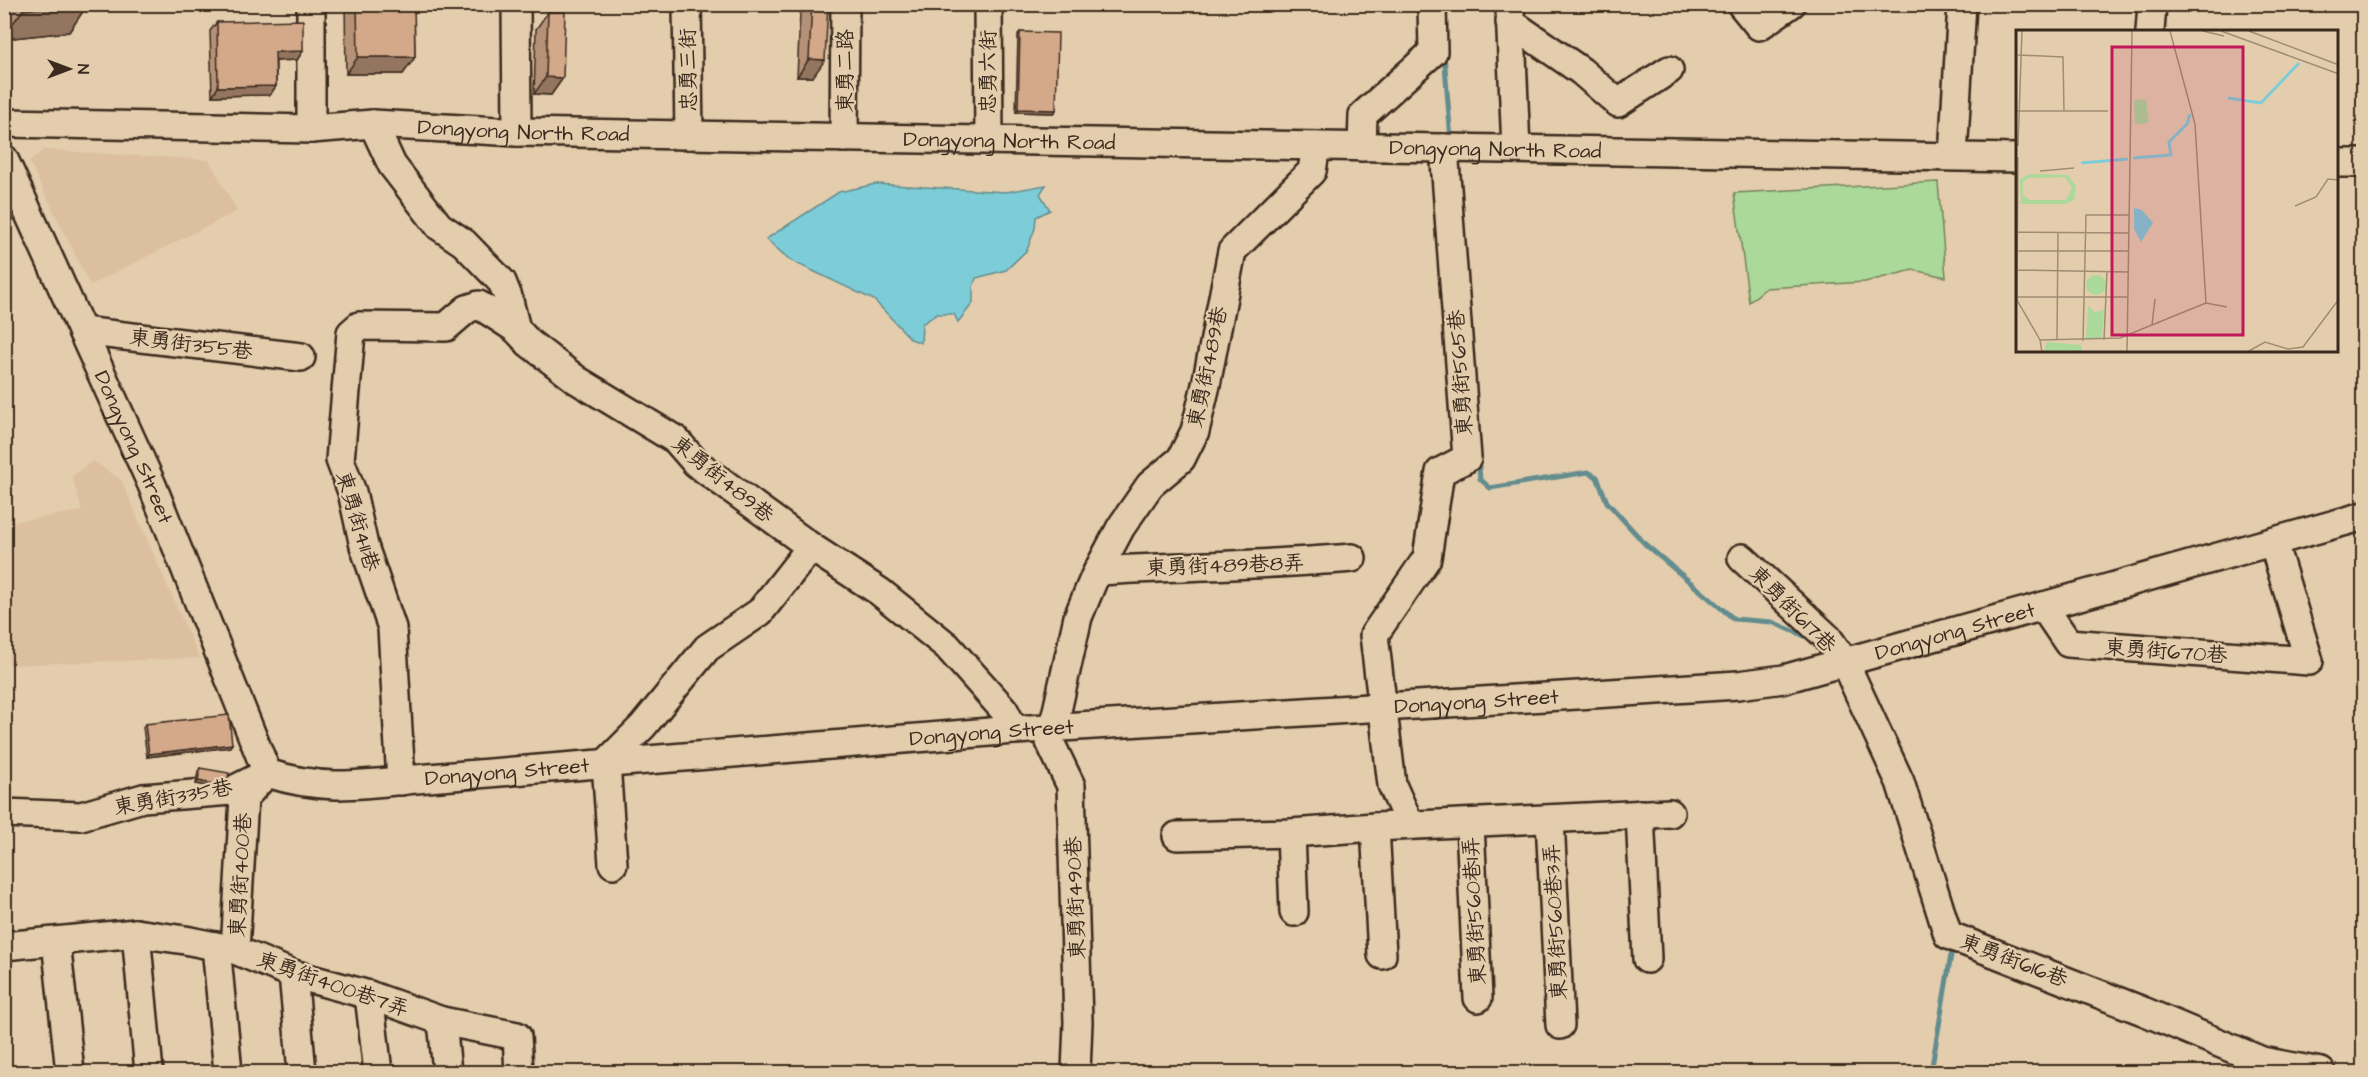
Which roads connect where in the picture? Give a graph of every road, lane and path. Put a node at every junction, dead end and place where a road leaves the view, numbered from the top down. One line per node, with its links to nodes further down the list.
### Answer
1 (311, 4): 16 (street)
2 (516, 4): 17 (street)
3 (687, 4): 18 (street, 忠勇三街)
4 (845, 4): 19 (street, 東勇二路)
5 (988, 4): 20 (street, 忠勇六街)
6 (1432, 4): 22 (street)
7 (1741, 4): 8 (street)
8 (1791, 4)
9 (1962, 4): 25 (street)
10 (2152, 4): 12 (street)
11 (1510, 13): 13 (street); 24 (street)
12 (2150, 30)
13 (1670, 70)
14 (4, 123): 16 (street, Dongyong North Road)
15 (373, 124): 16 (street, Dongyong North Road); 17 (street, Dongyong North Road); 30 (street)
16 (311, 129)
17 (517, 132): 18 (street, Dongyong North Road)
18 (688, 135): 19 (street, Dongyong North Road)
19 (844, 138): 20 (street, Dongyong North Road)
20 (989, 140): 21 (street, Dongyong North Road)
21 (1316, 146): 22 (street, Dongyong North Road); 38 (street, 東勇街489巷)
22 (1362, 147): 23 (street, Dongyong North Road)
23 (1452, 148): 24 (street, Dongyong North Road); 41 (street, 東勇街565巷)
24 (1516, 149): 25 (street, Dongyong North Road)
25 (1953, 156): 26 (street, Dongyong North Road)
26 (2016, 158)
27 (4, 159): 31 (street, Dongyong Street)
28 (2338, 163): 29 (street)
29 (2364, 163)
30 (516, 329): 35 (street, 東勇街489巷); 46 (street, 東勇街411巷)
31 (82, 332): 32 (street, 東勇街355巷); 45 (street, Dongyong Street)
32 (301, 357)
33 (2364, 516): 34 (street, Dongyong Street)
34 (2273, 542): 39 (street, Dongyong Street); 39 (street, 東勇街670巷)
35 (811, 547): 43 (street, 東勇街489巷); 44 (street)
36 (1352, 558): 38 (street, 東勇街489巷8弄)
37 (1742, 558): 40 (street, 東勇街617巷)
38 (1098, 571): 42 (street, 東勇街489巷)
39 (2043, 606): 40 (street, Dongyong Street)
40 (1844, 661): 41 (street, Dongyong Street); 77 (street, 東勇街616巷)
41 (1382, 708): 42 (street, Dongyong Street); 52 (street)
42 (1054, 727): 43 (street, Dongyong Street); 76 (street, 東勇街490巷)
43 (1014, 729): 44 (street, Dongyong Street)
44 (606, 763): 46 (street, Dongyong Street); 56 (street)
45 (267, 773): 46 (street, Dongyong Street); 47 (street, 東勇街335巷); 61 (street, 東勇街400巷)
46 (401, 781)
47 (4, 813)
48 (1670, 813): 49 (street)
49 (1640, 814): 50 (street); 63 (street)
50 (1550, 819): 51 (street); 68 (street, 東勇街560巷3弄)
51 (1470, 824): 52 (street); 66 (street, 東勇街560巷1弄)
52 (1410, 825): 53 (street)
53 (1374, 826): 54 (street); 62 (street)
54 (1291, 833): 55 (street); 57 (street)
55 (1178, 836)
56 (613, 864)
57 (1294, 912)
58 (136, 933): 59 (street, 東勇街400巷7弄); 61 (street, 東勇街400巷7弄); 70 (street)
59 (56, 941): 60 (street, 東勇街400巷7弄); 69 (street)
60 (4, 946)
61 (226, 948): 64 (street, 東勇街400巷7弄); 71 (street, 東勇街400巷)
62 (1382, 955)
63 (1647, 959)
64 (293, 974): 65 (street, 東勇街400巷7弄); 72 (street)
65 (369, 995): 67 (street, 東勇街400巷7弄); 73 (street)
66 (1478, 998)
67 (442, 1021): 74 (street); 75 (street, 東勇街400巷7弄)
68 (1560, 1025)
69 (70, 1072)
70 (149, 1072)
71 (228, 1072)
72 (302, 1072)
73 (378, 1072)
74 (447, 1072)
75 (519, 1072)
76 (1076, 1072)
77 (2321, 1072)

